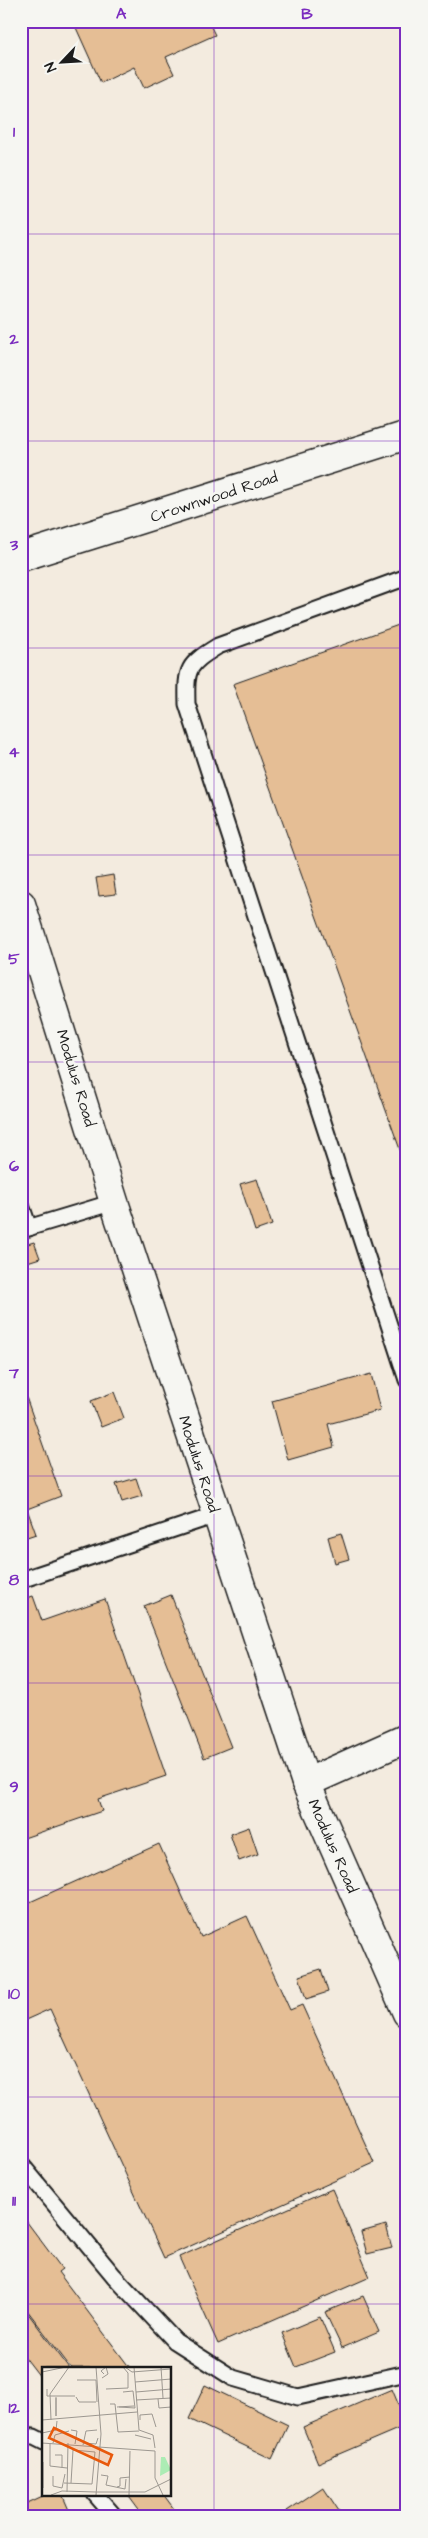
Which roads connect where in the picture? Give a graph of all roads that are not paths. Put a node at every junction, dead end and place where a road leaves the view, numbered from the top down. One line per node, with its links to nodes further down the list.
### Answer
1 (407, 435): 2 (street, Crownwood Road)
2 (21, 558)
3 (407, 577): 8 (lane)
4 (21, 904): 5 (street, Modulus Road)
5 (114, 1202): 7 (lane); 9 (street, Modulus Road)
6 (21, 1205): 7 (lane)
7 (25, 1229)
8 (407, 1380)
9 (216, 1515): 10 (lane); 12 (street, Modulus Road)
10 (21, 1580)
11 (407, 1738): 12 (street)
12 (306, 1783): 13 (street, Modulus Road)
13 (407, 2013)
14 (21, 2164): 15 (lane)
15 (407, 2373)
16 (21, 2436): 17 (lane)
17 (42, 2441)
18 (97, 2496): 19 (lane)
19 (115, 2517)

